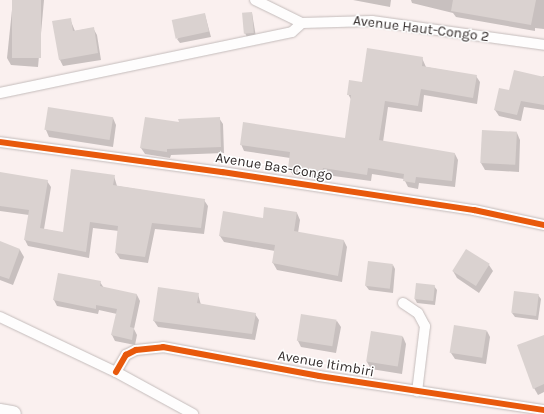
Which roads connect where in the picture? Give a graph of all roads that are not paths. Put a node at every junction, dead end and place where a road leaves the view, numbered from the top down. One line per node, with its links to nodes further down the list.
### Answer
1 (255, 0): 2 (street, Avenue Haut-Congo 2)
2 (302, 23): 3 (street, Avenue Haut-Congo 2); 4 (street)
3 (544, 45)
4 (0, 93)
5 (0, 142): 6 (street, Avenue Bas-Congo)
6 (544, 224)
7 (403, 303): 10 (street)
8 (0, 317): 9 (street)
9 (116, 372): 10 (street, Avenue Itimbiri); 14 (street)
10 (417, 392): 11 (street, Avenue Itimbiri)
11 (544, 410)
12 (0, 412): 13 (main road)
13 (13, 414)
14 (193, 414)

